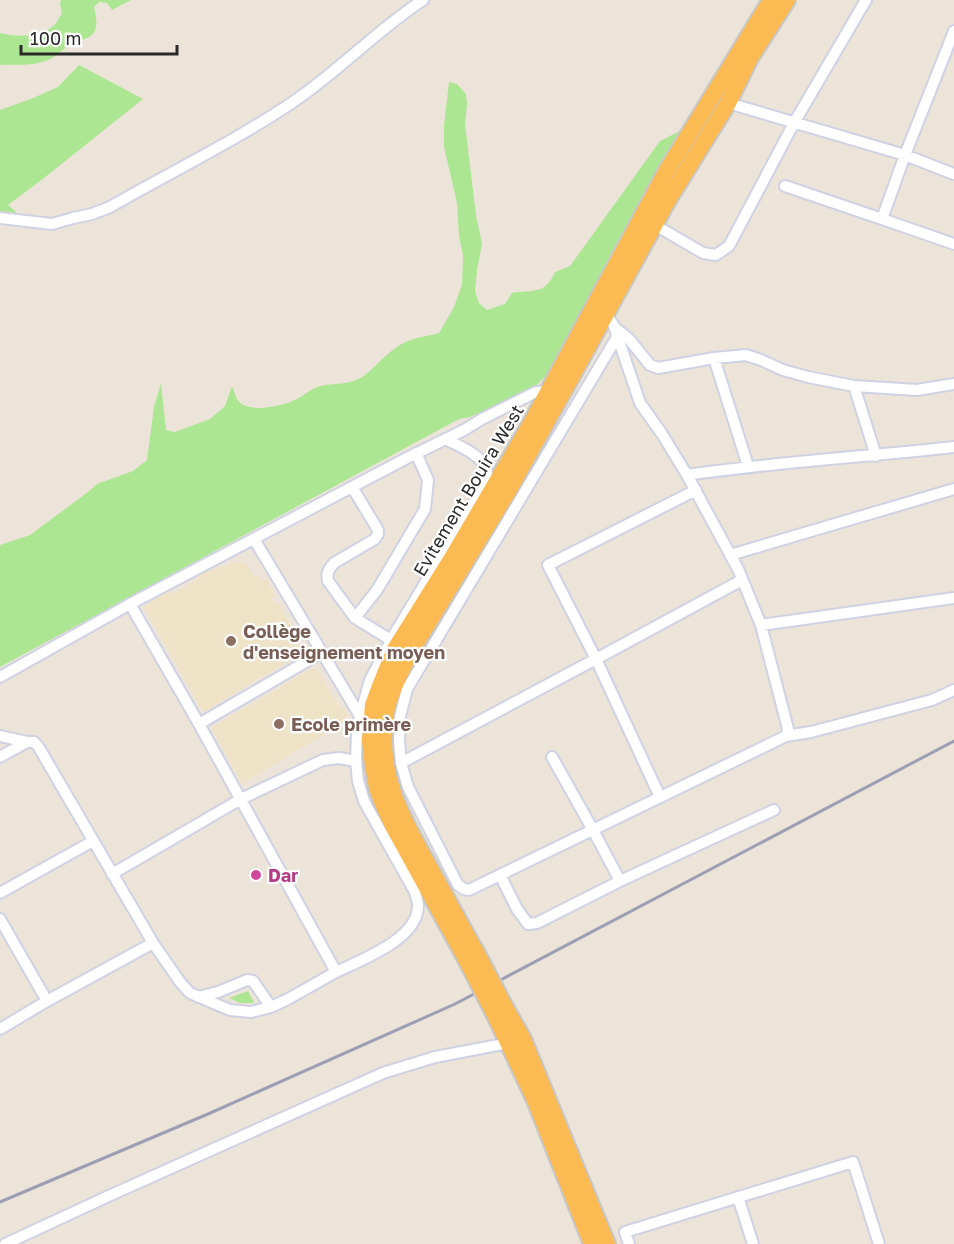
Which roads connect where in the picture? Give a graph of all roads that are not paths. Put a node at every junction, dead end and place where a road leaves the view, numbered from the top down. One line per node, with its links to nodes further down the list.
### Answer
1 (423, 0): 11 (street)
2 (771, 0): 15 (highway, Evitement Bouira West)
3 (787, 0): 6 (highway, Evitement Bouira West)
4 (866, 0): 7 (street)
5 (954, 31): 8 (street)
6 (728, 104): 7 (street); 13 (highway, Evitement Bouira West)
7 (794, 123): 8 (street); 13 (street)
8 (905, 155): 9 (street); 12 (street)
9 (954, 174)
10 (785, 186): 12 (street)
11 (0, 218)
12 (882, 219): 14 (street)
13 (655, 225): 15 (highway, Evitement Bouira West)
14 (954, 244)
15 (608, 320): 16 (street); 19 (highway, Evitement Bouira West); 27 (street); 51 (street)
16 (714, 358): 18 (street); 26 (street)
17 (954, 384): 18 (street)
18 (854, 386): 25 (street)
19 (555, 394): 20 (street); 21 (highway, Evitement Bouira West)
20 (519, 402): 21 (street); 22 (street)
21 (539, 424): 61 (highway, Evitement Bouira West); 64 (highway, Evitement Bouira West)
22 (445, 439): 24 (street); 38 (street)
23 (954, 447): 25 (street)
24 (417, 453): 28 (street); 36 (street)
25 (876, 456): 26 (street)
26 (748, 466): 27 (street)
27 (687, 475): 30 (street)
28 (352, 487): 31 (street); 36 (street)
29 (954, 489): 32 (street)
30 (696, 490): 32 (street); 40 (street)
31 (254, 539): 35 (street); 39 (street)
32 (730, 555): 33 (street)
33 (742, 580): 37 (street); 40 (street)
34 (954, 598): 37 (street)
35 (130, 604): 41 (street); 44 (street)
36 (355, 618): 38 (street)
37 (761, 625): 46 (street)
38 (391, 640): 43 (street)
39 (321, 653): 43 (street); 44 (street)
40 (597, 659): 51 (street); 52 (street)
41 (0, 677)
42 (954, 690): 46 (street)
43 (360, 716): 50 (street)
44 (199, 724): 53 (street)
45 (0, 736): 47 (street)
46 (786, 736): 52 (street)
47 (27, 742): 48 (street); 56 (street)
48 (0, 757)
49 (552, 758): 55 (street)
50 (356, 761): 53 (street); 61 (street)
51 (401, 763): 58 (street)
52 (660, 797): 55 (street)
53 (241, 799): 57 (street); 65 (street)
54 (774, 810): 59 (street)
55 (593, 830): 58 (street); 59 (street)
56 (93, 841): 57 (street); 60 (street)
57 (112, 874): 63 (street)
58 (500, 875): 59 (street)
59 (620, 881)
60 (0, 893)
61 (426, 904): 64 (highway, Evitement Bouira West); 65 (street)
62 (0, 919): 67 (street)
63 (153, 943): 66 (street); 67 (street)
64 (471, 955): 70 (highway, Evitement Bouira West, bridge)
65 (336, 972): 68 (street)
66 (198, 997): 68 (street); 68 (street)
67 (46, 1001): 69 (street)
68 (271, 1007)
69 (0, 1029)
70 (516, 1041): 72 (street); 73 (highway); 74 (highway)
71 (738, 1197): 75 (street); 76 (street); 77 (street)
72 (5, 1244)
73 (592, 1244)
74 (607, 1244)
75 (628, 1244)
76 (753, 1244)
77 (879, 1244)

